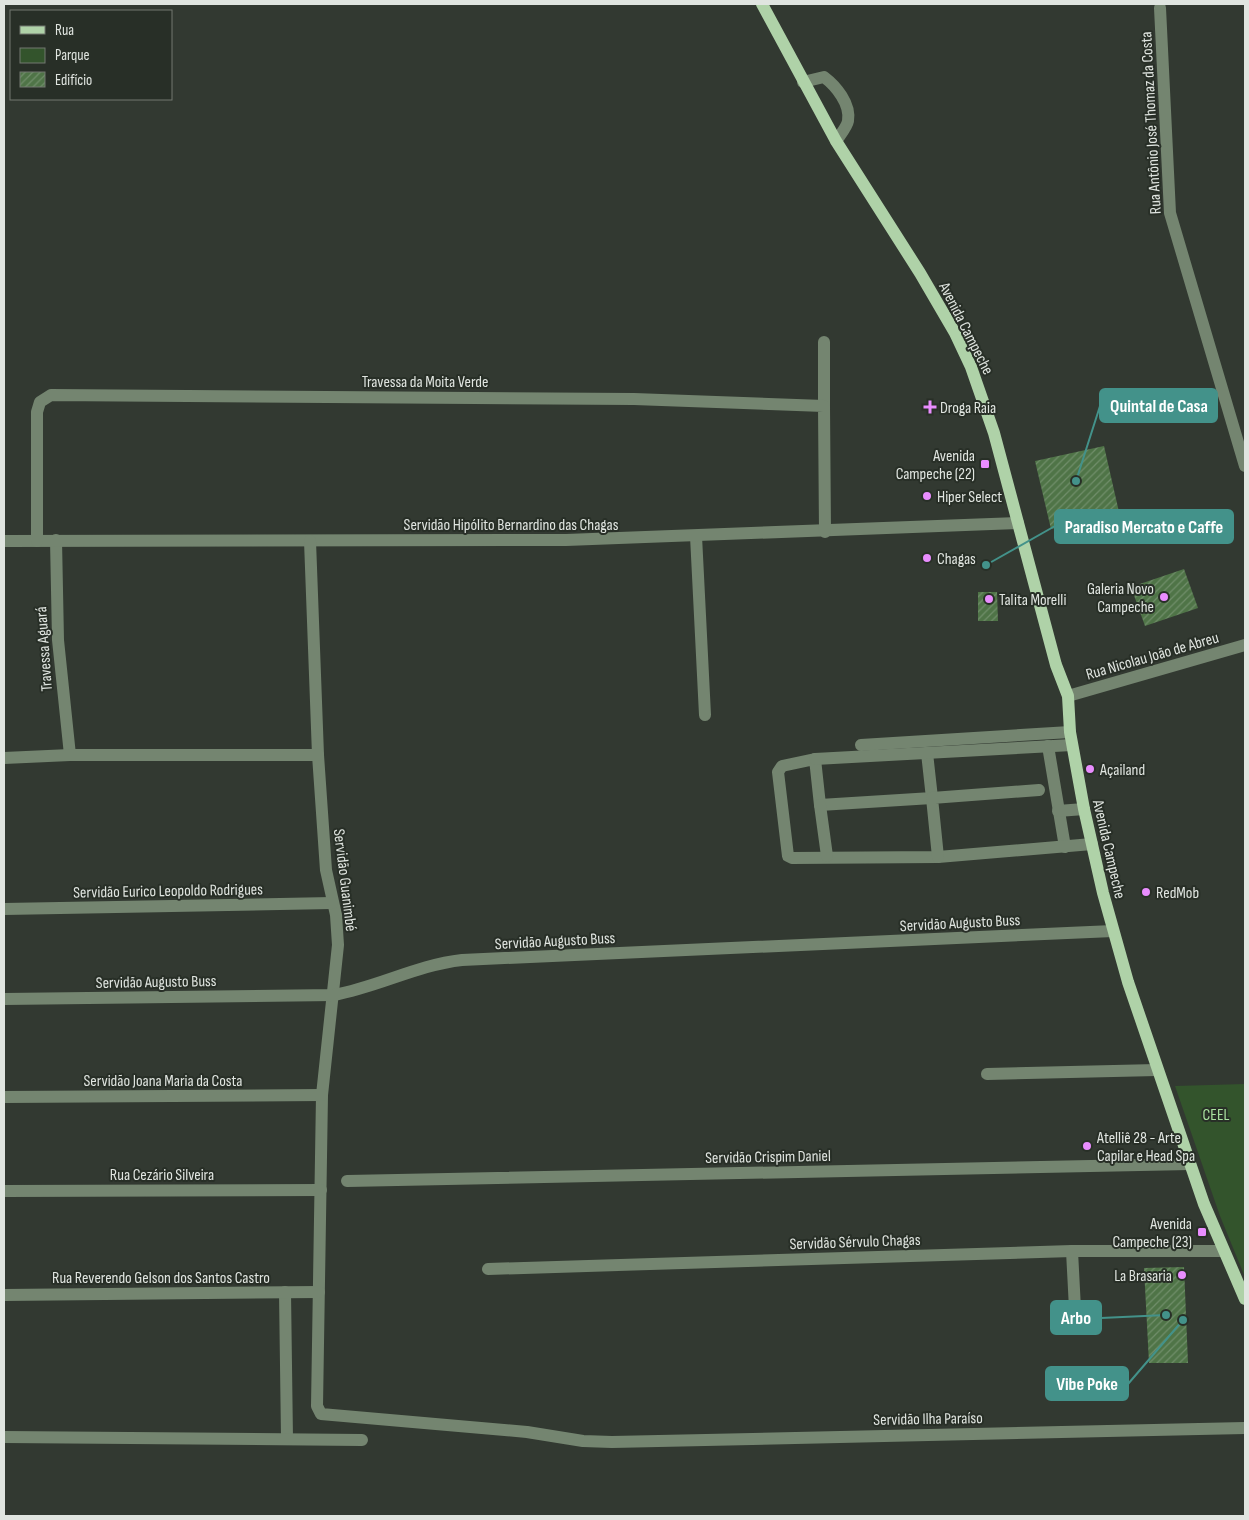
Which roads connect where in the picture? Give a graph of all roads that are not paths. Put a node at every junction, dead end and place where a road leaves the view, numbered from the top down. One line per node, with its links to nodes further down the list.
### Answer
1 (762, 4): 3 (main road, Avenida Campeche)
2 (1160, 8): 7 (street, Rua Antônio José Thomaz da Costa)
3 (803, 82): 4 (main road, Avenida Campeche); 4 (street)
4 (836, 141): 8 (main road, Avenida Campeche)
5 (824, 342): 6 (street)
6 (824, 406): 9 (street); 14 (street, Travessa da Moita Verde)
7 (1245, 466)
8 (1018, 523): 9 (street, Servidão Hipólito Bernardino das Chagas); 16 (main road, Avenida Campeche)
9 (825, 532): 10 (street, Servidão Hipólito Bernardino das Chagas)
10 (696, 536): 13 (street, Servidão Hipólito Bernardino das Chagas); 17 (street)
11 (4, 540): 14 (street, Servidão Hipólito Bernardino das Chagas)
12 (56, 540): 13 (street, Servidão Hipólito Bernardino das Chagas); 14 (street, Servidão Hipólito Bernardino das Chagas); 22 (street, Travessa Aguará)
13 (310, 540): 23 (street, Servidão Guanimbé)
14 (37, 541)
15 (1245, 645): 16 (street, Rua Nicolau João de Abreu)
16 (1068, 696): 18 (main road, Avenida Campeche)
17 (705, 715)
18 (1071, 739): 19 (street); 20 (street); 29 (main road, Avenida Campeche)
19 (860, 745)
20 (1048, 746): 21 (street); 30 (street)
21 (928, 752): 25 (street); 27 (street)
22 (70, 755): 23 (street); 24 (street)
23 (318, 755): 35 (street, Servidão Guanimbé)
24 (4, 758)
25 (815, 759): 28 (street); 33 (street)
26 (1039, 790): 27 (street)
27 (932, 798): 28 (street); 34 (street)
28 (820, 805): 33 (street)
29 (1084, 809): 30 (street); 31 (main road, Avenida Campeche)
30 (1058, 812): 32 (street)
31 (1092, 844): 32 (street); 37 (main road, Avenida Campeche)
32 (1065, 847): 34 (street)
33 (826, 856): 34 (street)
34 (938, 857)
35 (332, 903): 36 (street, Servidão Eurico Leopoldo Rodrigues); 38 (street, Servidão Guanimbé)
36 (4, 909)
37 (1113, 931): 38 (street, Servidão Augusto Buss); 40 (main road, Avenida Campeche)
38 (334, 995): 39 (street, Servidão Augusto Buss); 42 (street, Servidão Guanimbé)
39 (4, 999)
40 (1157, 1070): 41 (street); 44 (main road, Avenida Campeche)
41 (987, 1074)
42 (322, 1095): 43 (street, Servidão Joana Maria da Costa); 46 (street, Servidão Guanimbé)
43 (4, 1097)
44 (1190, 1164): 45 (street, Servidão Crispim Daniel); 49 (main road, Avenida Campeche)
45 (347, 1181)
46 (321, 1190): 47 (street, Rua Cezário Silveira); 52 (street, Servidão Guanimbé)
47 (4, 1192)
48 (1072, 1251): 49 (street, Servidão Sérvulo Chagas); 50 (street, Servidão Sérvulo Chagas); 55 (street)
49 (1222, 1251): 54 (main road, Avenida Campeche)
50 (488, 1269)
51 (285, 1292): 52 (street, Rua Reverendo Gelson dos Santos Castro); 53 (street, Rua Reverendo Gelson dos Santos Castro); 58 (street)
52 (318, 1292): 56 (street, Servidão Ilha Paraíso)
53 (4, 1295)
54 (1245, 1300)
55 (1076, 1328)
56 (1245, 1428)
57 (4, 1437): 58 (street)
58 (287, 1439): 59 (street)
59 (362, 1440)

